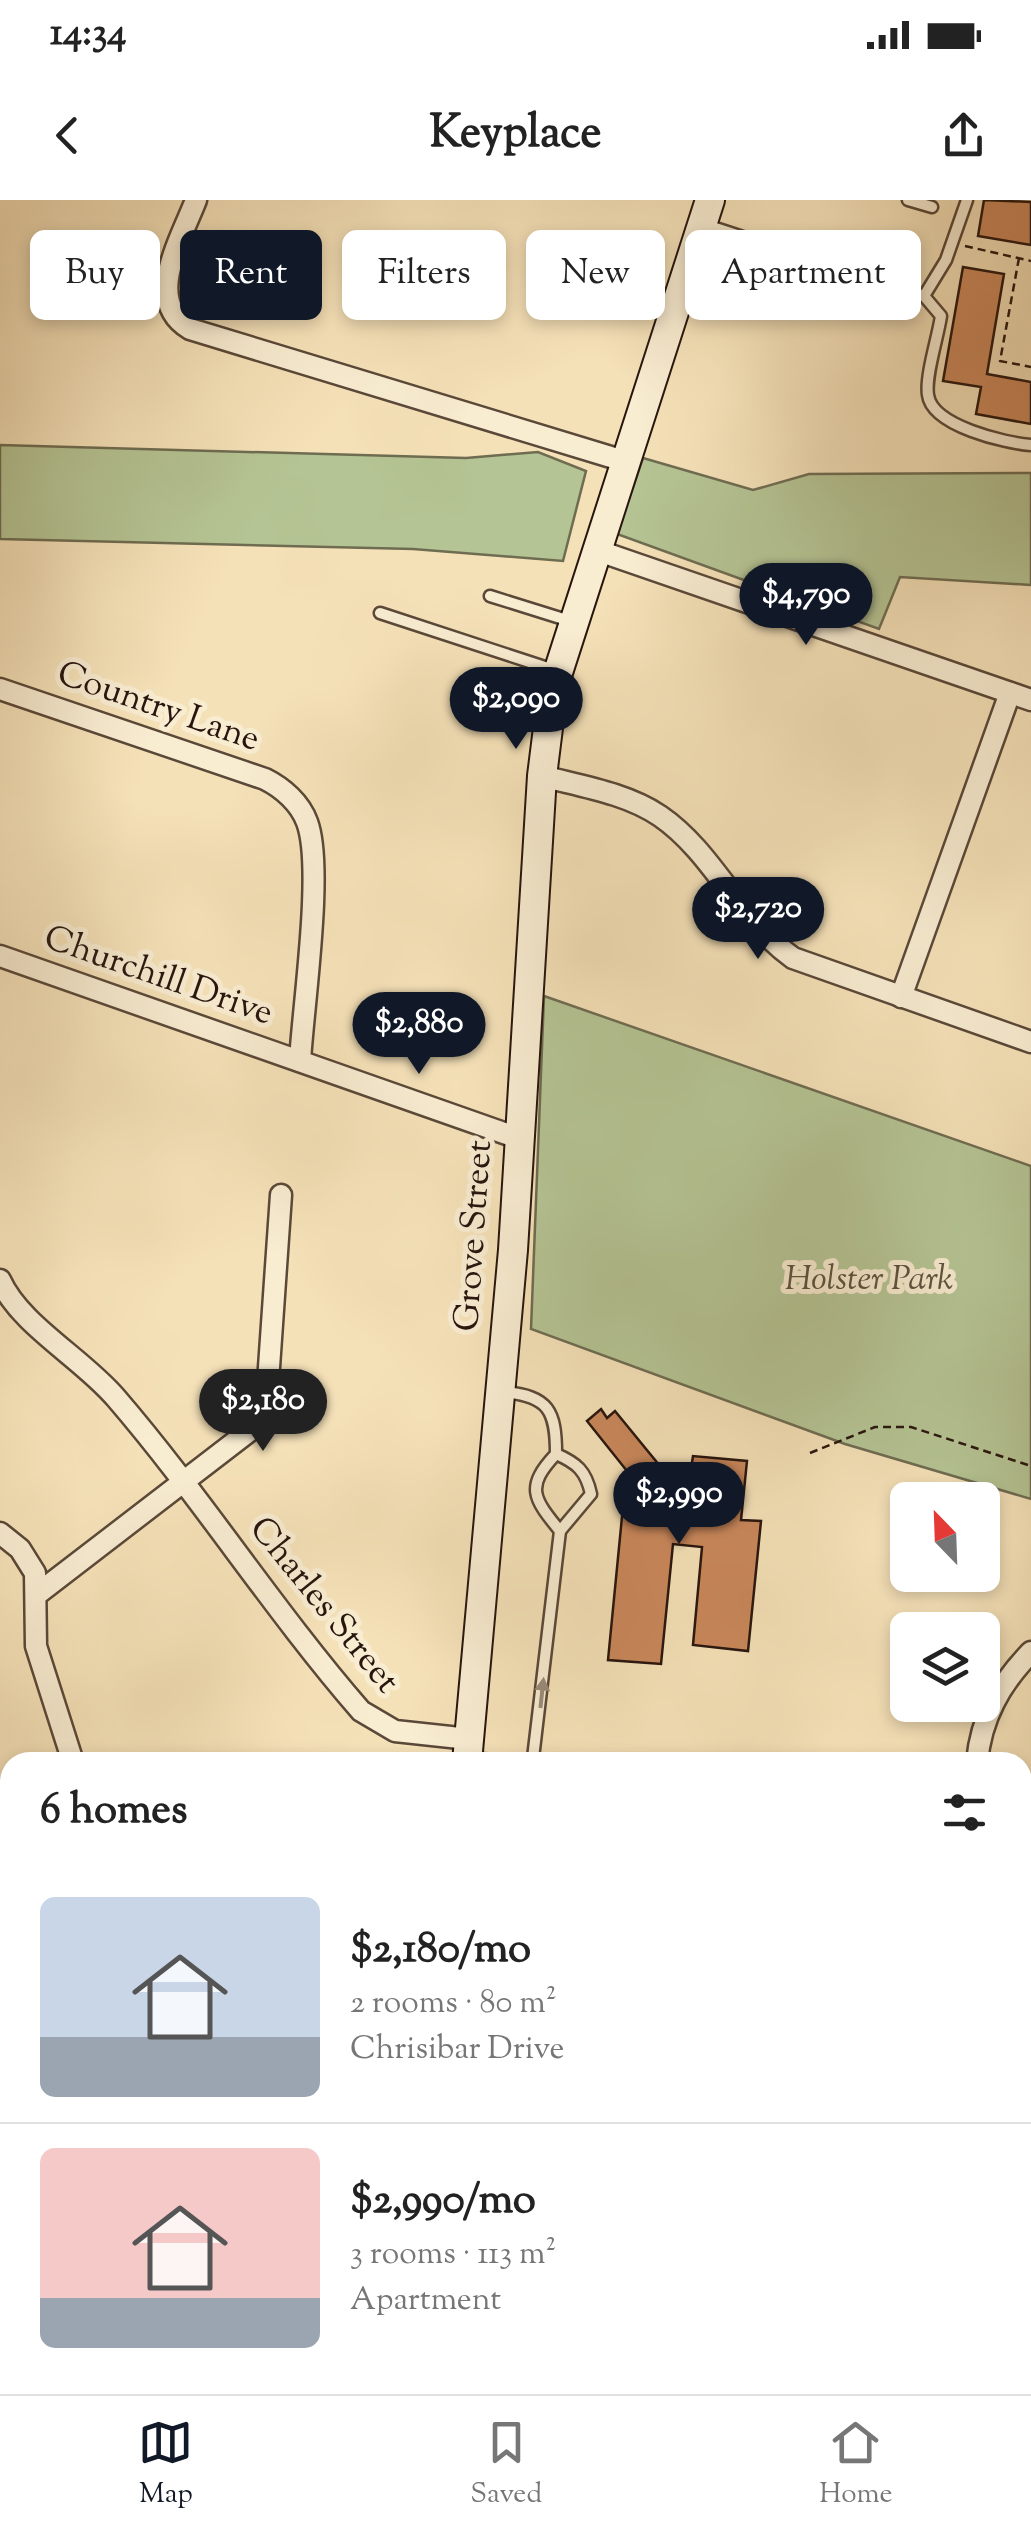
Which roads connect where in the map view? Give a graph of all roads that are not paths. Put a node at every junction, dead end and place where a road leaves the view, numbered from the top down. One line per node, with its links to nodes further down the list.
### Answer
1 (196, 200): 8 (street)
2 (908, 200): 4 (lane)
3 (967, 200): 6 (lane)
4 (932, 208)
5 (706, 212): 6 (lane); 8 (street, Grove Street)
6 (924, 296): 7 (lane)
7 (1031, 445)
8 (624, 461): 9 (street, Grove Street)
9 (596, 550): 12 (street, Grove Street); 15 (street)
10 (490, 596): 12 (lane)
11 (380, 613): 13 (lane)
12 (572, 622): 13 (street, Grove Street)
13 (558, 672): 17 (street, Grove Street)
14 (0, 689): 21 (street, Country Lane)
15 (1010, 693): 16 (street); 19 (street)
16 (1031, 700)
17 (542, 776): 19 (street); 22 (street, Grove Street)
18 (0, 956): 21 (street, Churchill Drive)
19 (901, 997): 20 (street)
20 (1031, 1042)
21 (300, 1061): 22 (street, Churchill Drive)
22 (521, 1139): 25 (street, Grove Street)
23 (281, 1195): 27 (street)
24 (0, 1280): 27 (street, Charles Street)
25 (501, 1392): 26 (lane); 34 (street, Grove Street)
26 (556, 1454): 28 (lane); 28 (lane)
27 (183, 1484): 30 (street); 33 (street, Charles Street)
28 (560, 1531): 35 (lane, one-way to 28)
29 (0, 1533): 30 (street)
30 (36, 1596): 32 (street)
31 (1031, 1652): 36 (street)
32 (70, 1752)
33 (465, 1752)
34 (468, 1752)
35 (534, 1752)
36 (979, 1752)

